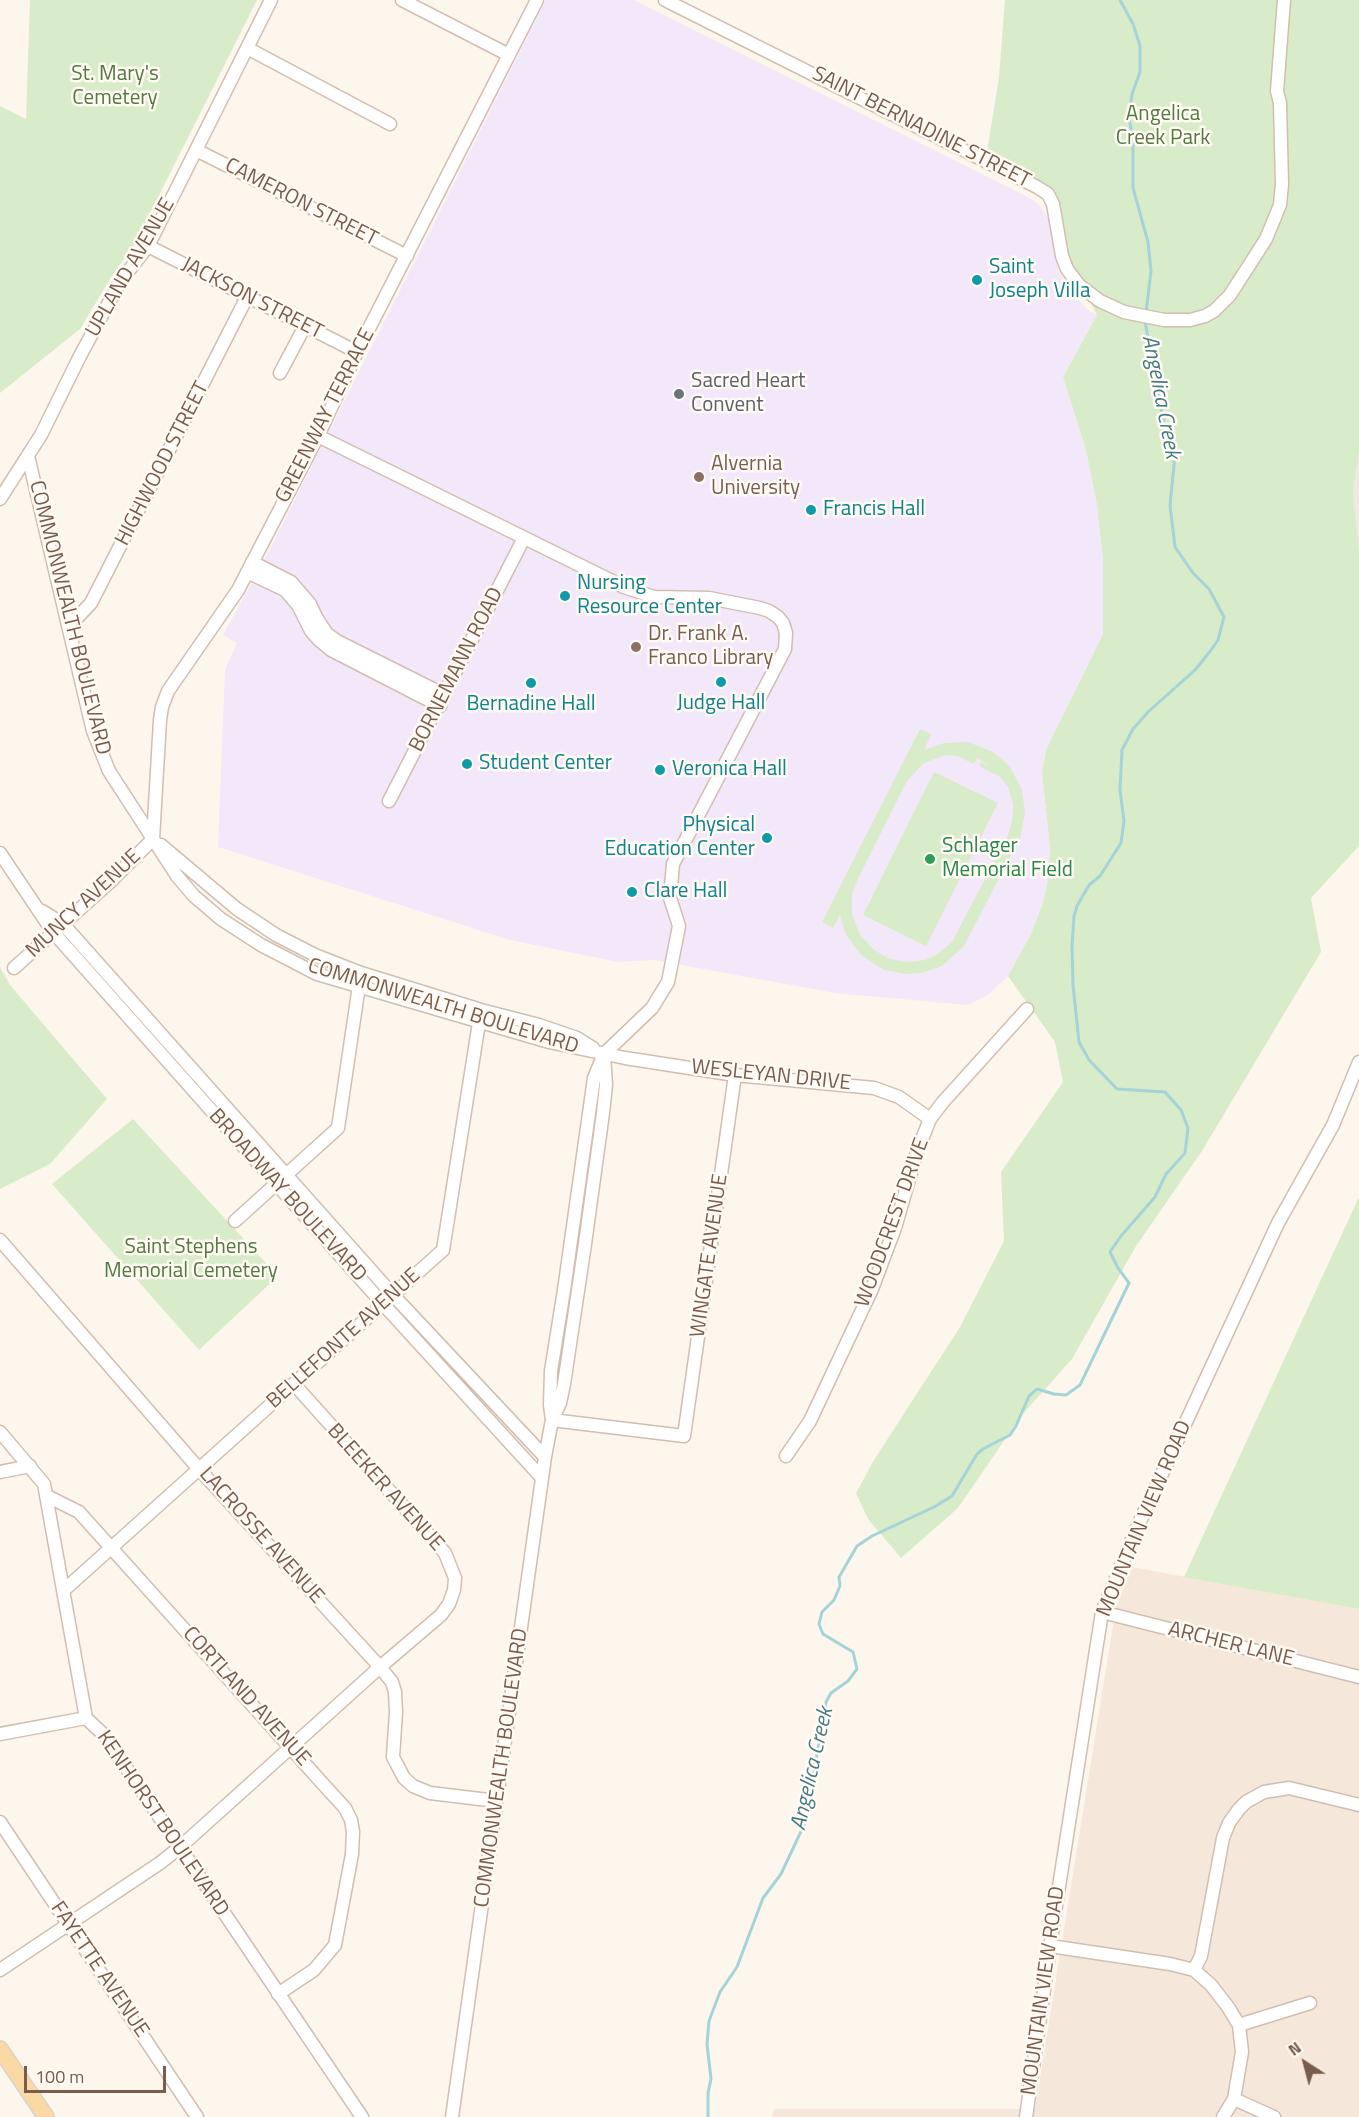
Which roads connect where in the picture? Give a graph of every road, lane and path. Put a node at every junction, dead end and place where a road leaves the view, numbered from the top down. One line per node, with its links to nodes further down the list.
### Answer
1 (271, 0): 6 (street, UPLAND AVENUE)
2 (402, 0): 7 (street)
3 (537, 0): 7 (street, GREENWAY TERRACE)
4 (665, 0): 5 (street, SAINT BERNADINE STREET)
5 (1284, 0)
6 (247, 48): 8 (street); 9 (street, UPLAND AVENUE)
7 (509, 55): 11 (street, GREENWAY TERRACE)
8 (390, 124)
9 (196, 150): 10 (street, UPLAND AVENUE); 11 (street, CAMERON STREET)
10 (148, 246): 12 (street, JACKSON STREET); 17 (street, UPLAND AVENUE)
11 (407, 256): 14 (street, GREENWAY TERRACE)
12 (247, 297): 13 (street, JACKSON STREET); 21 (street, HIGHWOOD STREET)
13 (305, 326): 14 (street, JACKSON STREET); 15 (street)
14 (357, 352): 16 (street, GREENWAY TERRACE)
15 (280, 373)
16 (318, 436): 19 (street); 20 (street, GREENWAY TERRACE)
17 (28, 456): 18 (street, UPLAND AVENUE); 21 (street, COMMONWEALTH BOULEVARD)
18 (0, 499)
19 (524, 538): 22 (street, BORNEMANN ROAD); 31 (street)
20 (249, 567): 22 (street); 24 (street, GREENWAY TERRACE)
21 (68, 623): 24 (street, COMMONWEALTH BOULEVARD)
22 (442, 700): 23 (street, BORNEMANN ROAD)
23 (389, 801)
24 (153, 839): 26 (street, MUNCY AVENUE); 28 (street, COMMONWEALTH BOULEVARD); 28 (street, COMMONWEALTH BOULEVARD)
25 (0, 853): 26 (street, BROADWAY BOULEVARD)
26 (58, 928): 27 (street, MUNCY AVENUE); 35 (street, BROADWAY BOULEVARD); 36 (street, BROADWAY BOULEVARD)
27 (14, 968)
28 (360, 979): 30 (street, COMMONWEALTH BOULEVARD); 35 (street)
29 (1027, 1009): 34 (street, WOODCREST DRIVE)
30 (480, 1016): 31 (street, COMMONWEALTH BOULEVARD); 39 (street, BELLEFONTE AVENUE)
31 (604, 1053): 33 (street, WESLEYAN DRIVE); 42 (street, COMMONWEALTH BOULEVARD)
32 (1359, 1062): 53 (street, MOUNTAIN VIEW ROAD)
33 (735, 1075): 34 (street, WESLEYAN DRIVE); 42 (street, WINGATE AVENUE)
34 (930, 1119): 44 (street, WOODCREST DRIVE)
35 (286, 1175): 36 (street); 39 (street, BROADWAY BOULEVARD)
36 (276, 1184): 37 (street); 40 (street, BROADWAY BOULEVARD)
37 (235, 1221)
38 (0, 1240): 47 (street, LACROSSE AVENUE)
39 (393, 1295): 40 (street, BELLEFONTE AVENUE); 45 (street, BROADWAY BOULEVARD)
40 (383, 1304): 41 (street, BELLEFONTE AVENUE); 49 (street, BROADWAY BOULEVARD)
41 (294, 1384): 47 (street, BELLEFONTE AVENUE); 54 (street, BLEEKER AVENUE)
42 (552, 1420): 45 (street, COMMONWEALTH BOULEVARD)
43 (0, 1432): 46 (street)
44 (786, 1456)
45 (545, 1457): 49 (street, COMMONWEALTH BOULEVARD)
46 (30, 1466): 48 (street); 50 (street)
47 (200, 1469): 51 (street, BELLEFONTE AVENUE); 54 (street, LACROSSE AVENUE)
48 (0, 1472)
49 (542, 1478): 59 (street, COMMONWEALTH BOULEVARD)
50 (47, 1497): 51 (street, CORTLAND AVENUE); 52 (street, KENHORST BOULEVARD)
51 (111, 1547): 52 (street, BELLEFONTE AVENUE); 58 (street, CORTLAND AVENUE)
52 (63, 1591): 56 (street, KENHORST BOULEVARD)
53 (1102, 1612): 55 (street, ARCHER LANE); 64 (street, MOUNTAIN VIEW ROAD)
54 (380, 1667): 58 (street, BLEEKER AVENUE); 59 (street, LACROSSE AVENUE)
55 (1359, 1677)
56 (87, 1718): 57 (street); 62 (street, KENHORST BOULEVARD)
57 (0, 1734)
58 (291, 1748): 62 (street, BLEEKER AVENUE); 67 (street, CORTLAND AVENUE)
59 (497, 1801): 75 (street, COMMONWEALTH BOULEVARD)
60 (1359, 1805): 66 (street)
61 (0, 1822): 63 (street, FAYETTE AVENUE)
62 (179, 1848): 63 (street, BLEEKER AVENUE); 67 (street, KENHORST BOULEVARD)
63 (68, 1925): 65 (street, BLEEKER AVENUE); 73 (street, FAYETTE AVENUE)
64 (1050, 1946): 66 (street); 76 (street, MOUNTAIN VIEW ROAD)
65 (0, 1970)
66 (1194, 1970): 69 (street)
67 (278, 1994): 74 (street, KENHORST BOULEVARD)
68 (1310, 2003): 69 (street)
69 (1239, 2025): 71 (street)
70 (0, 2049): 72 (main road)
71 (1234, 2099): 77 (street); 78 (street)
72 (46, 2117)
73 (197, 2117)
74 (362, 2117)
75 (452, 2117)
76 (1026, 2117)
77 (1223, 2117)
78 (1274, 2117)

